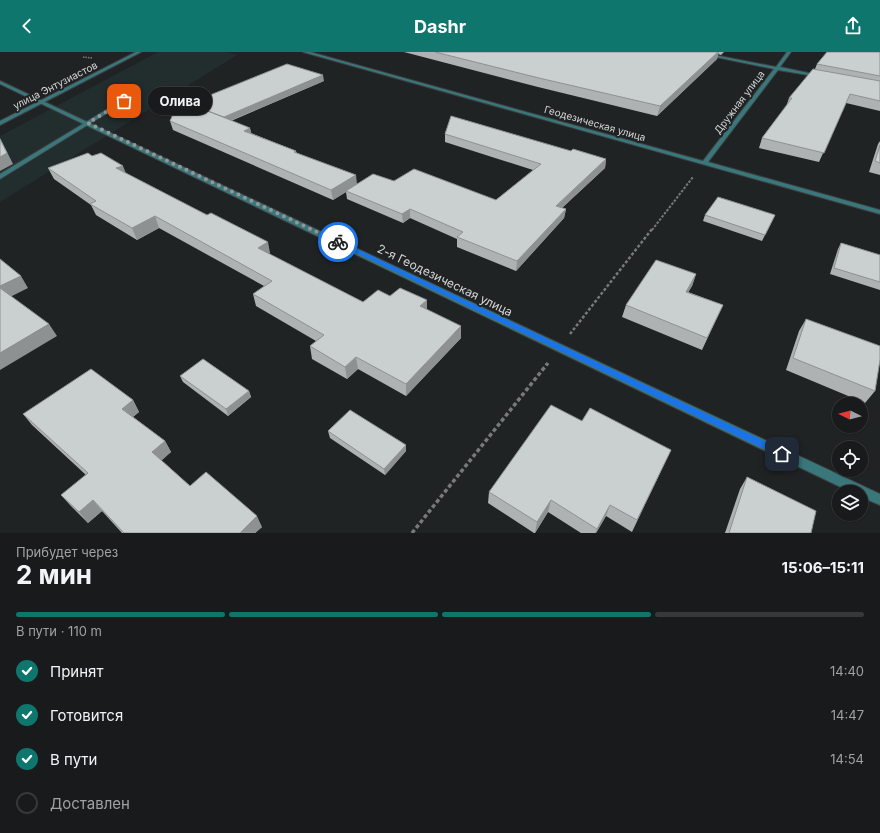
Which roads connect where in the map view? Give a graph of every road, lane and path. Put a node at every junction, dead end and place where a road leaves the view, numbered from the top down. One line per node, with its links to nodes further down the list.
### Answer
1 (139, 52): 9 (street, улица Энтузиастов)
2 (305, 52): 12 (street, Геодезическая улица)
3 (693, 52): 5 (street)
4 (789, 52): 5 (street, Дружная улица)
5 (776, 68): 6 (street); 12 (street, Дружная улица)
6 (820, 77)
7 (1, 83): 9 (street, 2-я Геодезическая улица)
8 (136, 94): 11 (street)
9 (42, 102): 10 (street, улица Энтузиастов); 11 (street, 2-я Геодезическая улица)
10 (0, 123)
11 (88, 123): 13 (street); 15 (street, 2-я Геодезическая улица)
12 (704, 163): 14 (street, Геодезическая улица)
13 (0, 177)
14 (880, 212)
15 (880, 500)

